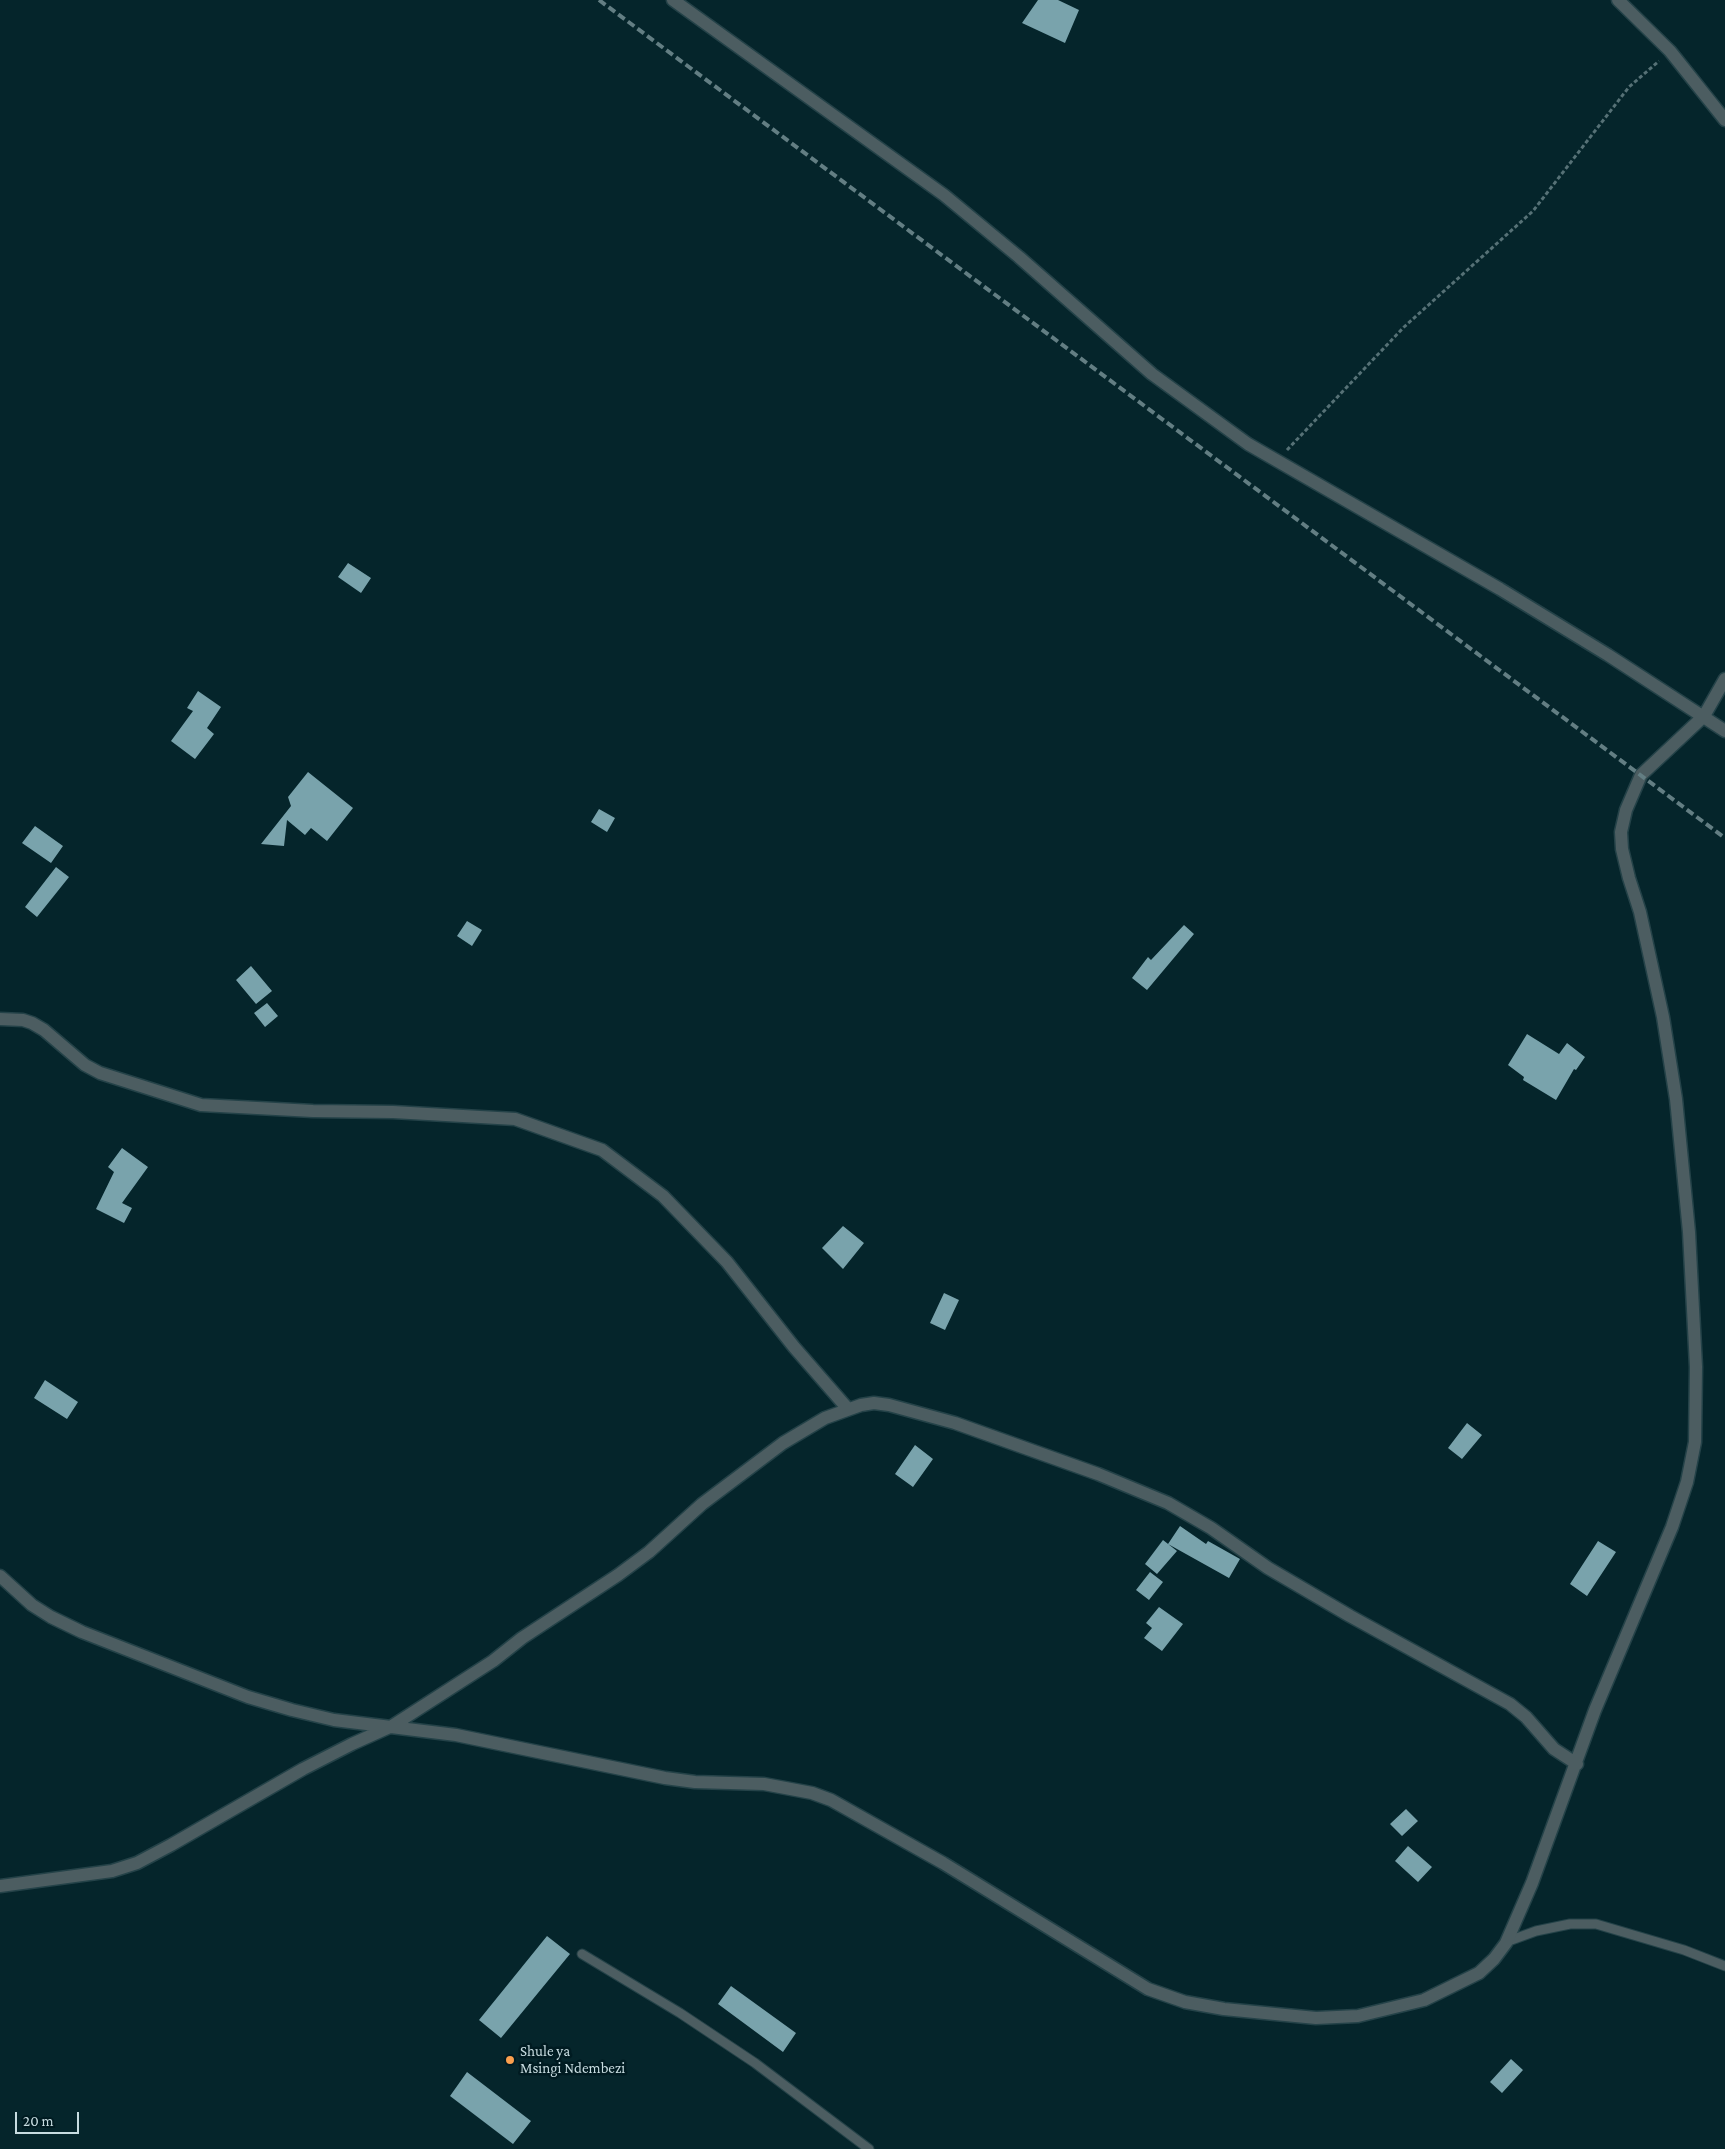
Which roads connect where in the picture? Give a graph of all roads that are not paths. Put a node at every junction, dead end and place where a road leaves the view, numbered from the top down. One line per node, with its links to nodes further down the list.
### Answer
1 (673, 0): 5 (street)
2 (1618, 0): 3 (street)
3 (1725, 120)
4 (1725, 679): 5 (street)
5 (1704, 716): 6 (street); 11 (street)
6 (1725, 731)
7 (0, 1019): 8 (street)
8 (848, 1408): 10 (street); 11 (street)
9 (0, 1576): 10 (street)
10 (392, 1726): 12 (street); 13 (street)
11 (1577, 1764): 13 (street)
12 (0, 1886)
13 (1506, 1942): 15 (lane)
14 (582, 1954): 16 (lane)
15 (1725, 1966)
16 (869, 2149)

